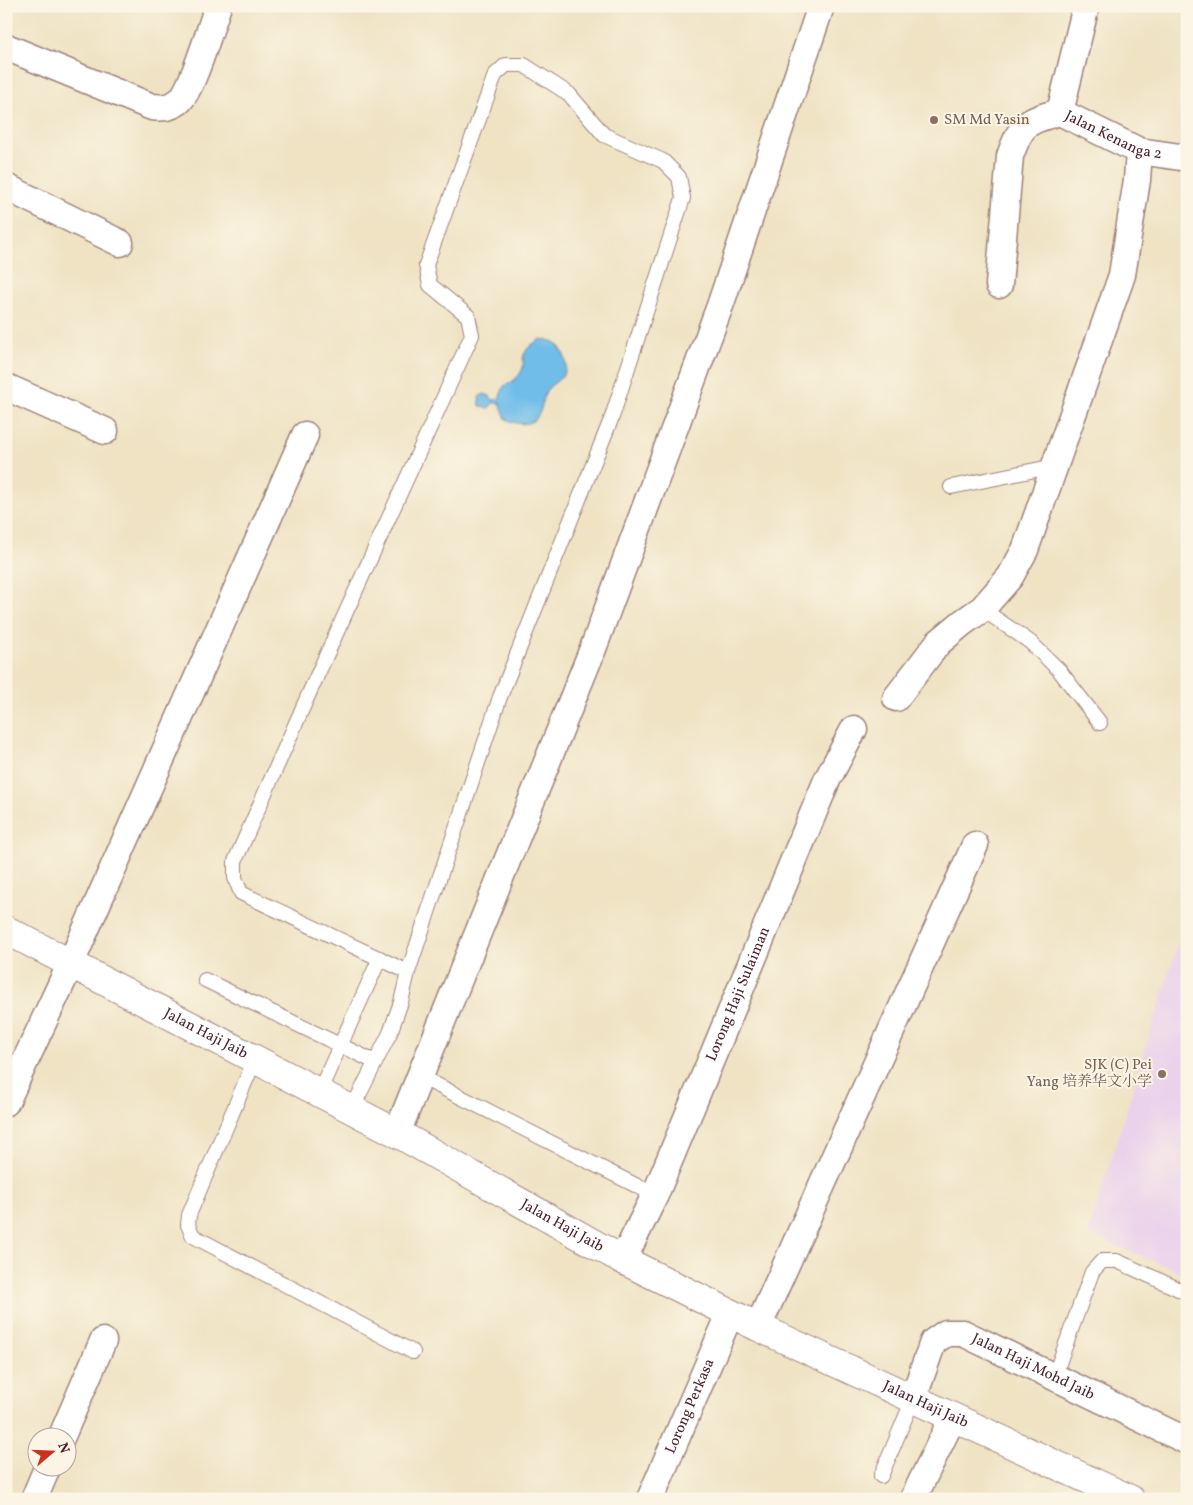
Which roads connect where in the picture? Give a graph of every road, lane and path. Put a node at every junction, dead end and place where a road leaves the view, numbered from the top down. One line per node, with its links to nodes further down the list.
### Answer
1 (218, 6): 4 (street)
2 (821, 6): 29 (street)
3 (1086, 6): 5 (street, Jalan Kenanga 2)
4 (6, 47)
5 (1060, 112): 6 (street, Jalan Kenanga 2); 10 (street)
6 (1139, 151): 7 (street, Jalan Kenanga 2); 14 (street)
7 (1187, 158)
8 (6, 187): 9 (street)
9 (120, 243)
10 (999, 285)
11 (6, 387): 12 (street)
12 (105, 431)
13 (305, 435): 23 (street)
14 (1055, 466): 15 (lane); 16 (street)
15 (951, 487)
16 (982, 609): 17 (street); 18 (lane)
17 (896, 698)
18 (1100, 723)
19 (854, 729): 34 (street, Lorong Haji Sulaiman)
20 (975, 845): 38 (street)
21 (6, 930): 23 (street, Jalan Haji Jaib)
22 (380, 958): 24 (lane); 24 (lane); 26 (lane)
23 (71, 964): 27 (street, Jalan Haji Jaib); 31 (street)
24 (408, 972): 28 (lane)
25 (205, 980): 26 (lane)
26 (341, 1046): 28 (lane); 30 (lane)
27 (255, 1058): 30 (street, Jalan Haji Jaib); 40 (lane)
28 (376, 1062): 32 (lane)
29 (419, 1076): 33 (street); 34 (lane)
30 (319, 1092): 32 (street, Jalan Haji Jaib)
31 (6, 1102)
32 (352, 1109): 33 (street, Jalan Haji Jaib)
33 (397, 1133): 35 (street, Jalan Haji Jaib)
34 (655, 1195): 35 (street, Lorong Haji Sulaiman)
35 (623, 1260): 37 (street, Jalan Haji Jaib)
36 (1187, 1292): 41 (lane)
37 (730, 1314): 38 (street, Jalan Haji Jaib); 50 (street, Lorong Perkasa)
38 (758, 1327): 42 (street, Jalan Haji Jaib)
39 (103, 1341): 44 (street)
40 (413, 1352)
41 (1054, 1377): 42 (street, Jalan Haji Mohd Jaib); 45 (street, Jalan Haji Mohd Jaib)
42 (913, 1399): 43 (street, Jalan Haji Jaib); 46 (lane)
43 (954, 1417): 48 (street, Jalan Haji Jaib); 51 (street)
44 (65, 1428)
45 (1187, 1441)
46 (881, 1476)
47 (43, 1478): 49 (street)
48 (1121, 1497)
49 (34, 1499)
50 (650, 1499)
51 (913, 1499)

